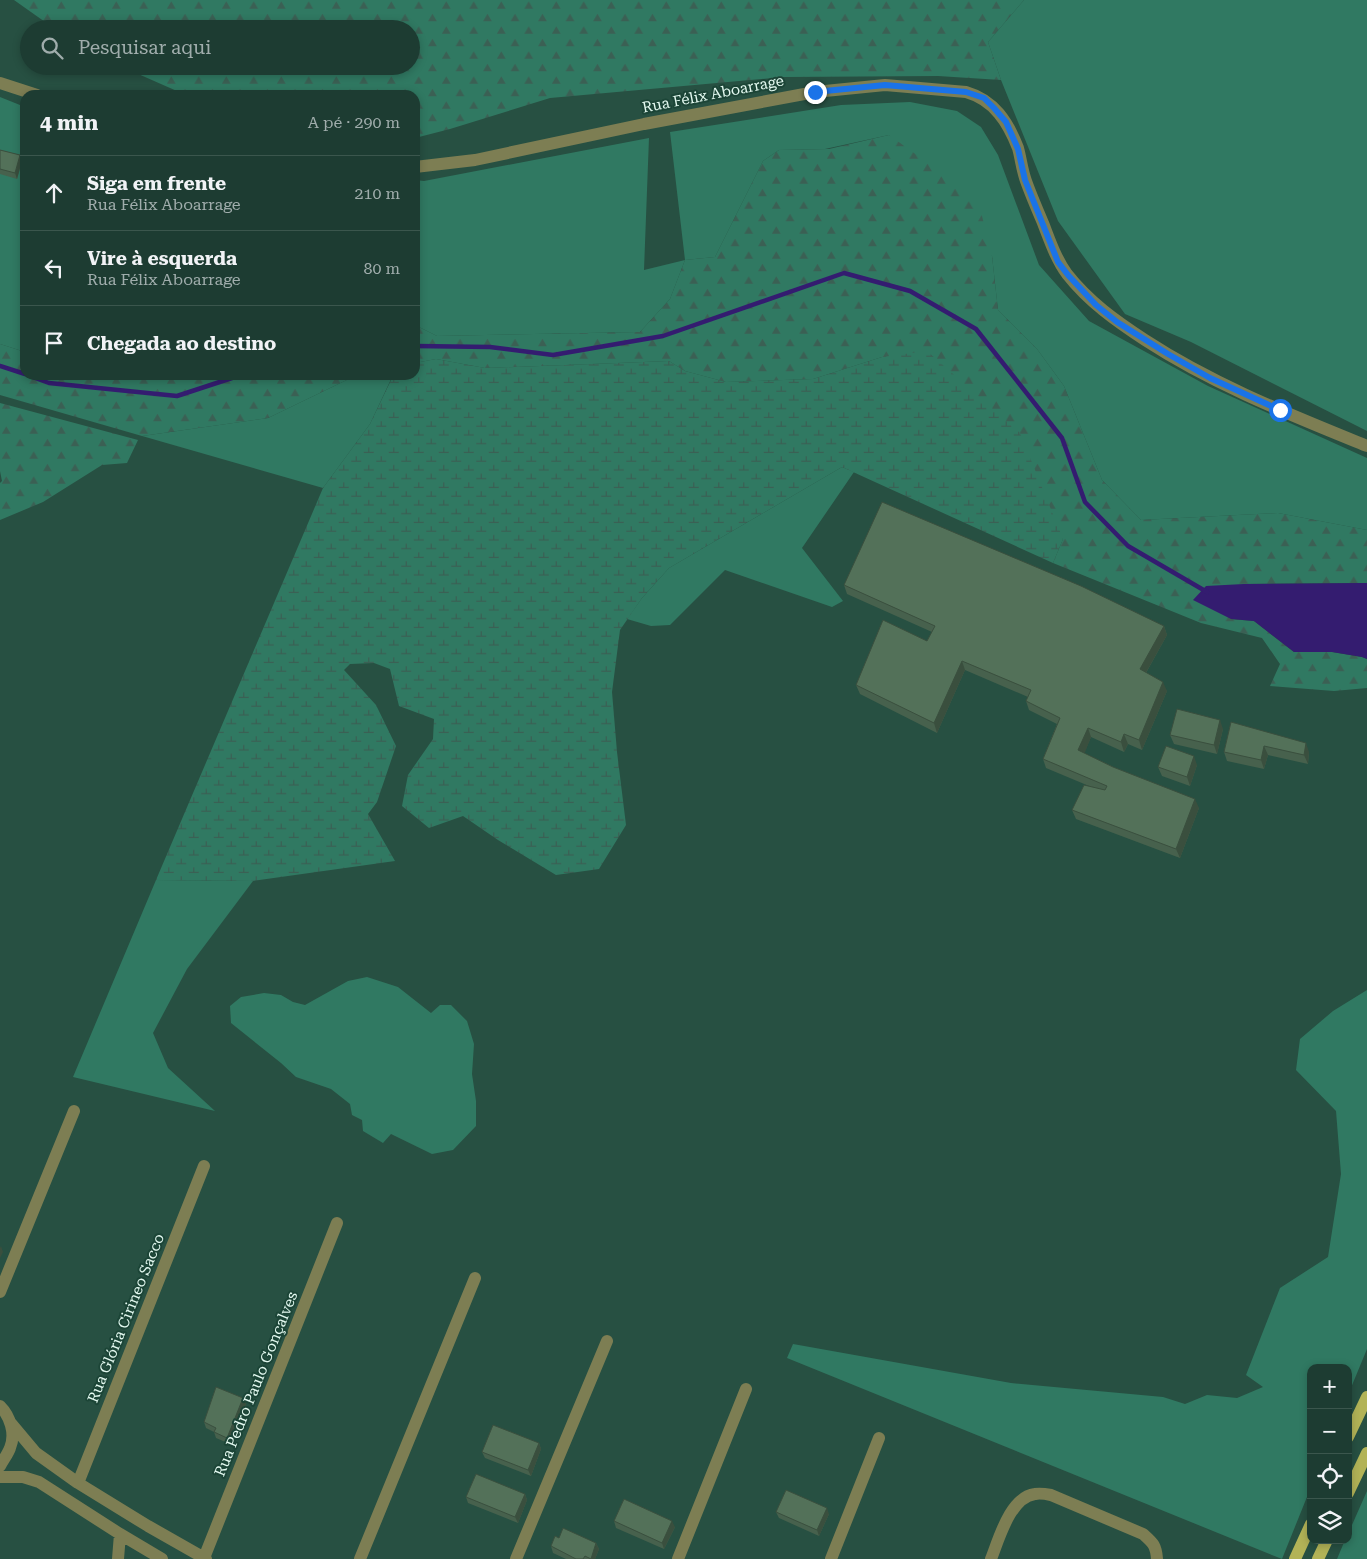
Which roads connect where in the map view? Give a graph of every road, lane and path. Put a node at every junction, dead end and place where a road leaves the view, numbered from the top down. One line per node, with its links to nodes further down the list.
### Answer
1 (0, 83): 2 (street)
2 (22, 90)
3 (420, 166): 4 (street, Rua Félix Aboarrage)
4 (1367, 446)
5 (74, 1111): 9 (street)
6 (204, 1166): 20 (street, Rua Glória Cirineo Sacco)
7 (337, 1222): 25 (street, Rua Pedro Paulo Gonçalves)
8 (475, 1278): 28 (street)
9 (0, 1292)
10 (607, 1340): 29 (street)
11 (746, 1389): 30 (street)
12 (1367, 1397): 15 (main road)
13 (0, 1406): 14 (street)
14 (10, 1422): 18 (street); 20 (street)
15 (1352, 1429)
16 (879, 1438): 31 (street)
17 (1367, 1453): 21 (main road)
18 (0, 1466)
19 (0, 1477): 23 (street)
20 (78, 1482): 25 (street)
21 (1352, 1485)
22 (1307, 1533): 34 (main road)
23 (120, 1534): 26 (street); 27 (street)
24 (1325, 1544): 35 (main road)
25 (205, 1558)
26 (118, 1559)
27 (162, 1559)
28 (360, 1559)
29 (516, 1559)
30 (678, 1559)
31 (830, 1559)
32 (991, 1559): 33 (street)
33 (1157, 1559)
34 (1295, 1559)
35 (1318, 1559)

